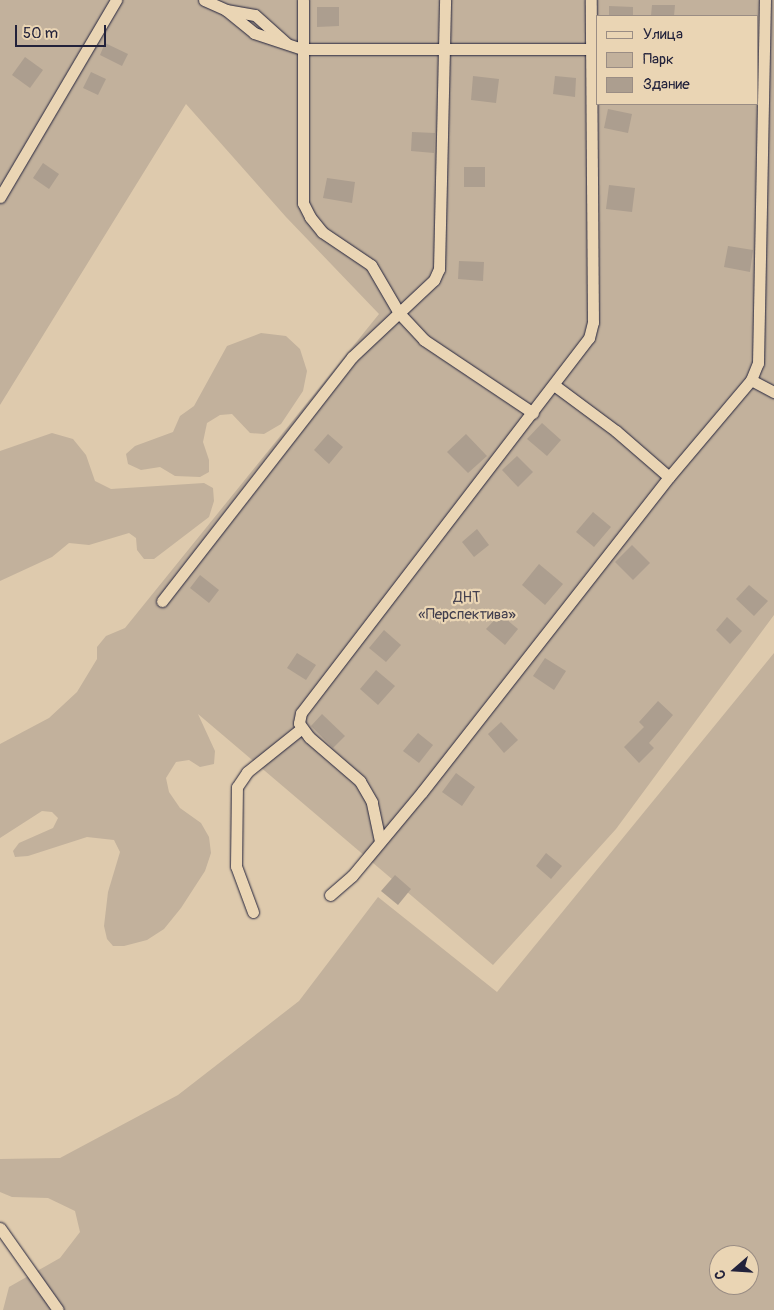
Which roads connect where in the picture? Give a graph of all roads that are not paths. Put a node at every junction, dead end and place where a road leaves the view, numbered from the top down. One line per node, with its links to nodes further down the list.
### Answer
1 (116, 0): 11 (street)
2 (204, 0): 7 (street)
3 (303, 0): 7 (street)
4 (445, 0): 8 (street)
5 (591, 0): 9 (street)
6 (765, 0): 10 (street)
7 (302, 49): 8 (street); 12 (street)
8 (445, 49): 9 (street); 12 (street)
9 (594, 49): 14 (street)
10 (766, 50): 13 (street)
11 (0, 197)
12 (399, 313): 16 (street); 18 (street)
13 (751, 380): 15 (street); 17 (street)
14 (554, 385): 16 (street); 17 (street)
15 (774, 392)
16 (533, 413): 19 (street)
17 (669, 477): 20 (street)
18 (162, 601)
19 (302, 728): 20 (street); 22 (street)
20 (380, 841): 21 (street)
21 (330, 895)
22 (253, 912)
23 (0, 1228): 24 (street)
24 (58, 1310)

